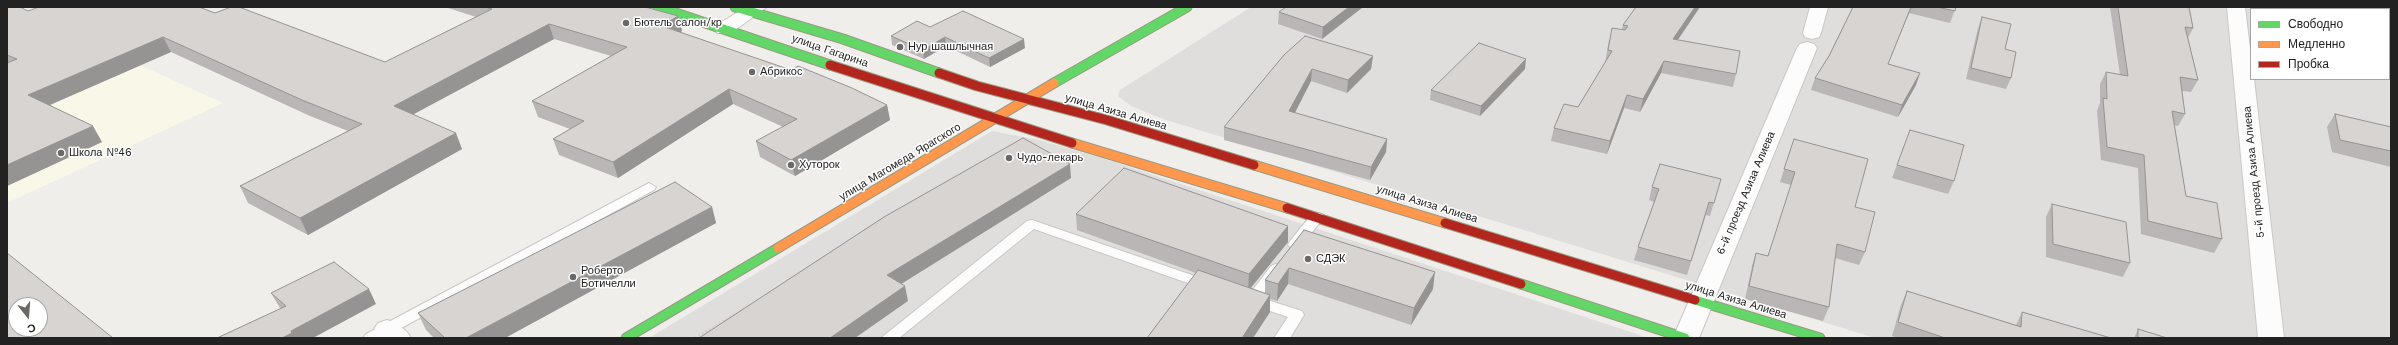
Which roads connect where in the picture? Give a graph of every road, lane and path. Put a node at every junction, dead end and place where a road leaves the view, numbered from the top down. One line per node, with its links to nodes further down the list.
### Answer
1 (658, 7): 6 (main road, улица Гагарина)
2 (1187, 7): 7 (main road, улица Магомеда Ярагского)
3 (1820, 7): 14 (street, 6-й проезд Азиза Алиева)
4 (2236, 7): 23 (street, 5-й проезд Азиза Алиева)
5 (748, 9): 6 (street); 7 (main road, улица Гагарина)
6 (724, 29): 8 (main road, улица Гагарина)
7 (1025, 99): 8 (main road, улица Магомеда Ярагского); 14 (main road, улица Азиза Алиева)
8 (993, 119): 10 (main road); 17 (main road, улица Магомеда Ярагского)
9 (648, 187): 16 (lane)
10 (1317, 217): 13 (lane); 21 (main road)
11 (1222, 290): 19 (lane)
12 (1237, 295): 13 (lane)
13 (1252, 300): 20 (lane)
14 (1700, 302): 21 (street, 6-й проезд Азиза Алиева); 22 (main road, улица Азиза Алиева)
15 (750, 305): 18 (path)
16 (385, 335)
17 (626, 338)
18 (695, 338)
19 (889, 338)
20 (1282, 338)
21 (1685, 338)
22 (1820, 338)
23 (2272, 338)

